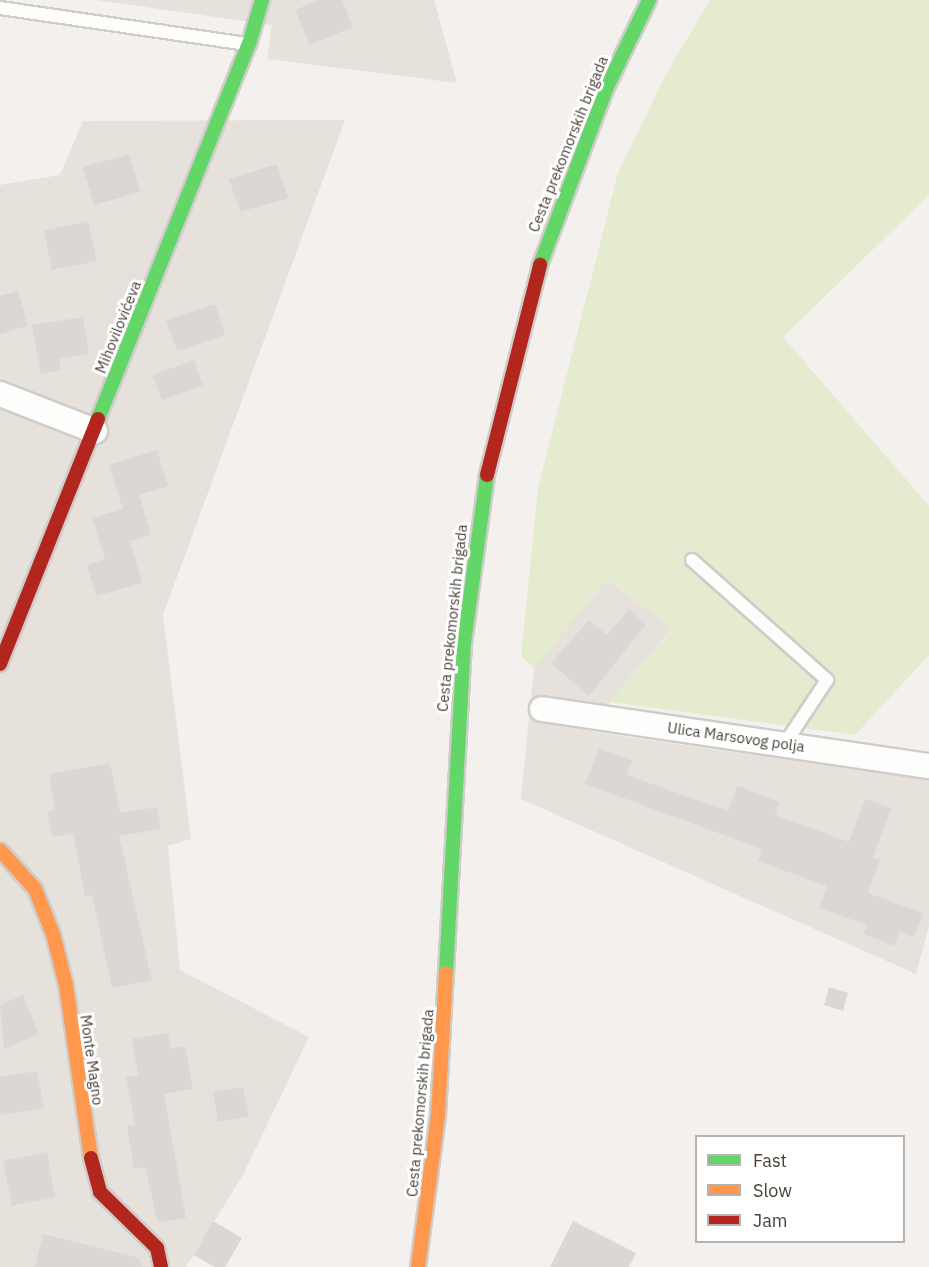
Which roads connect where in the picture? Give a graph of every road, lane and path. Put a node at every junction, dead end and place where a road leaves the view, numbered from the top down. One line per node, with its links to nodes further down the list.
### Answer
1 (262, 0): 4 (main road, Mihovilovićeva)
2 (649, 0): 15 (main road, Cesta prekomorskih brigada)
3 (0, 8): 4 (lane)
4 (249, 44): 6 (main road, Mihovilovićeva)
5 (0, 394): 6 (street)
6 (95, 431): 8 (main road, Mihovilovićeva)
7 (692, 560): 11 (lane)
8 (7, 627): 9 (main road, Mihovilovićeva)
9 (0, 664)
10 (542, 709): 11 (street, Ulica Marsovog polja)
11 (784, 745): 12 (street, Ulica Marsovog polja)
12 (929, 766)
13 (0, 850): 14 (main road, Monte Magno)
14 (161, 1266)
15 (418, 1267)

